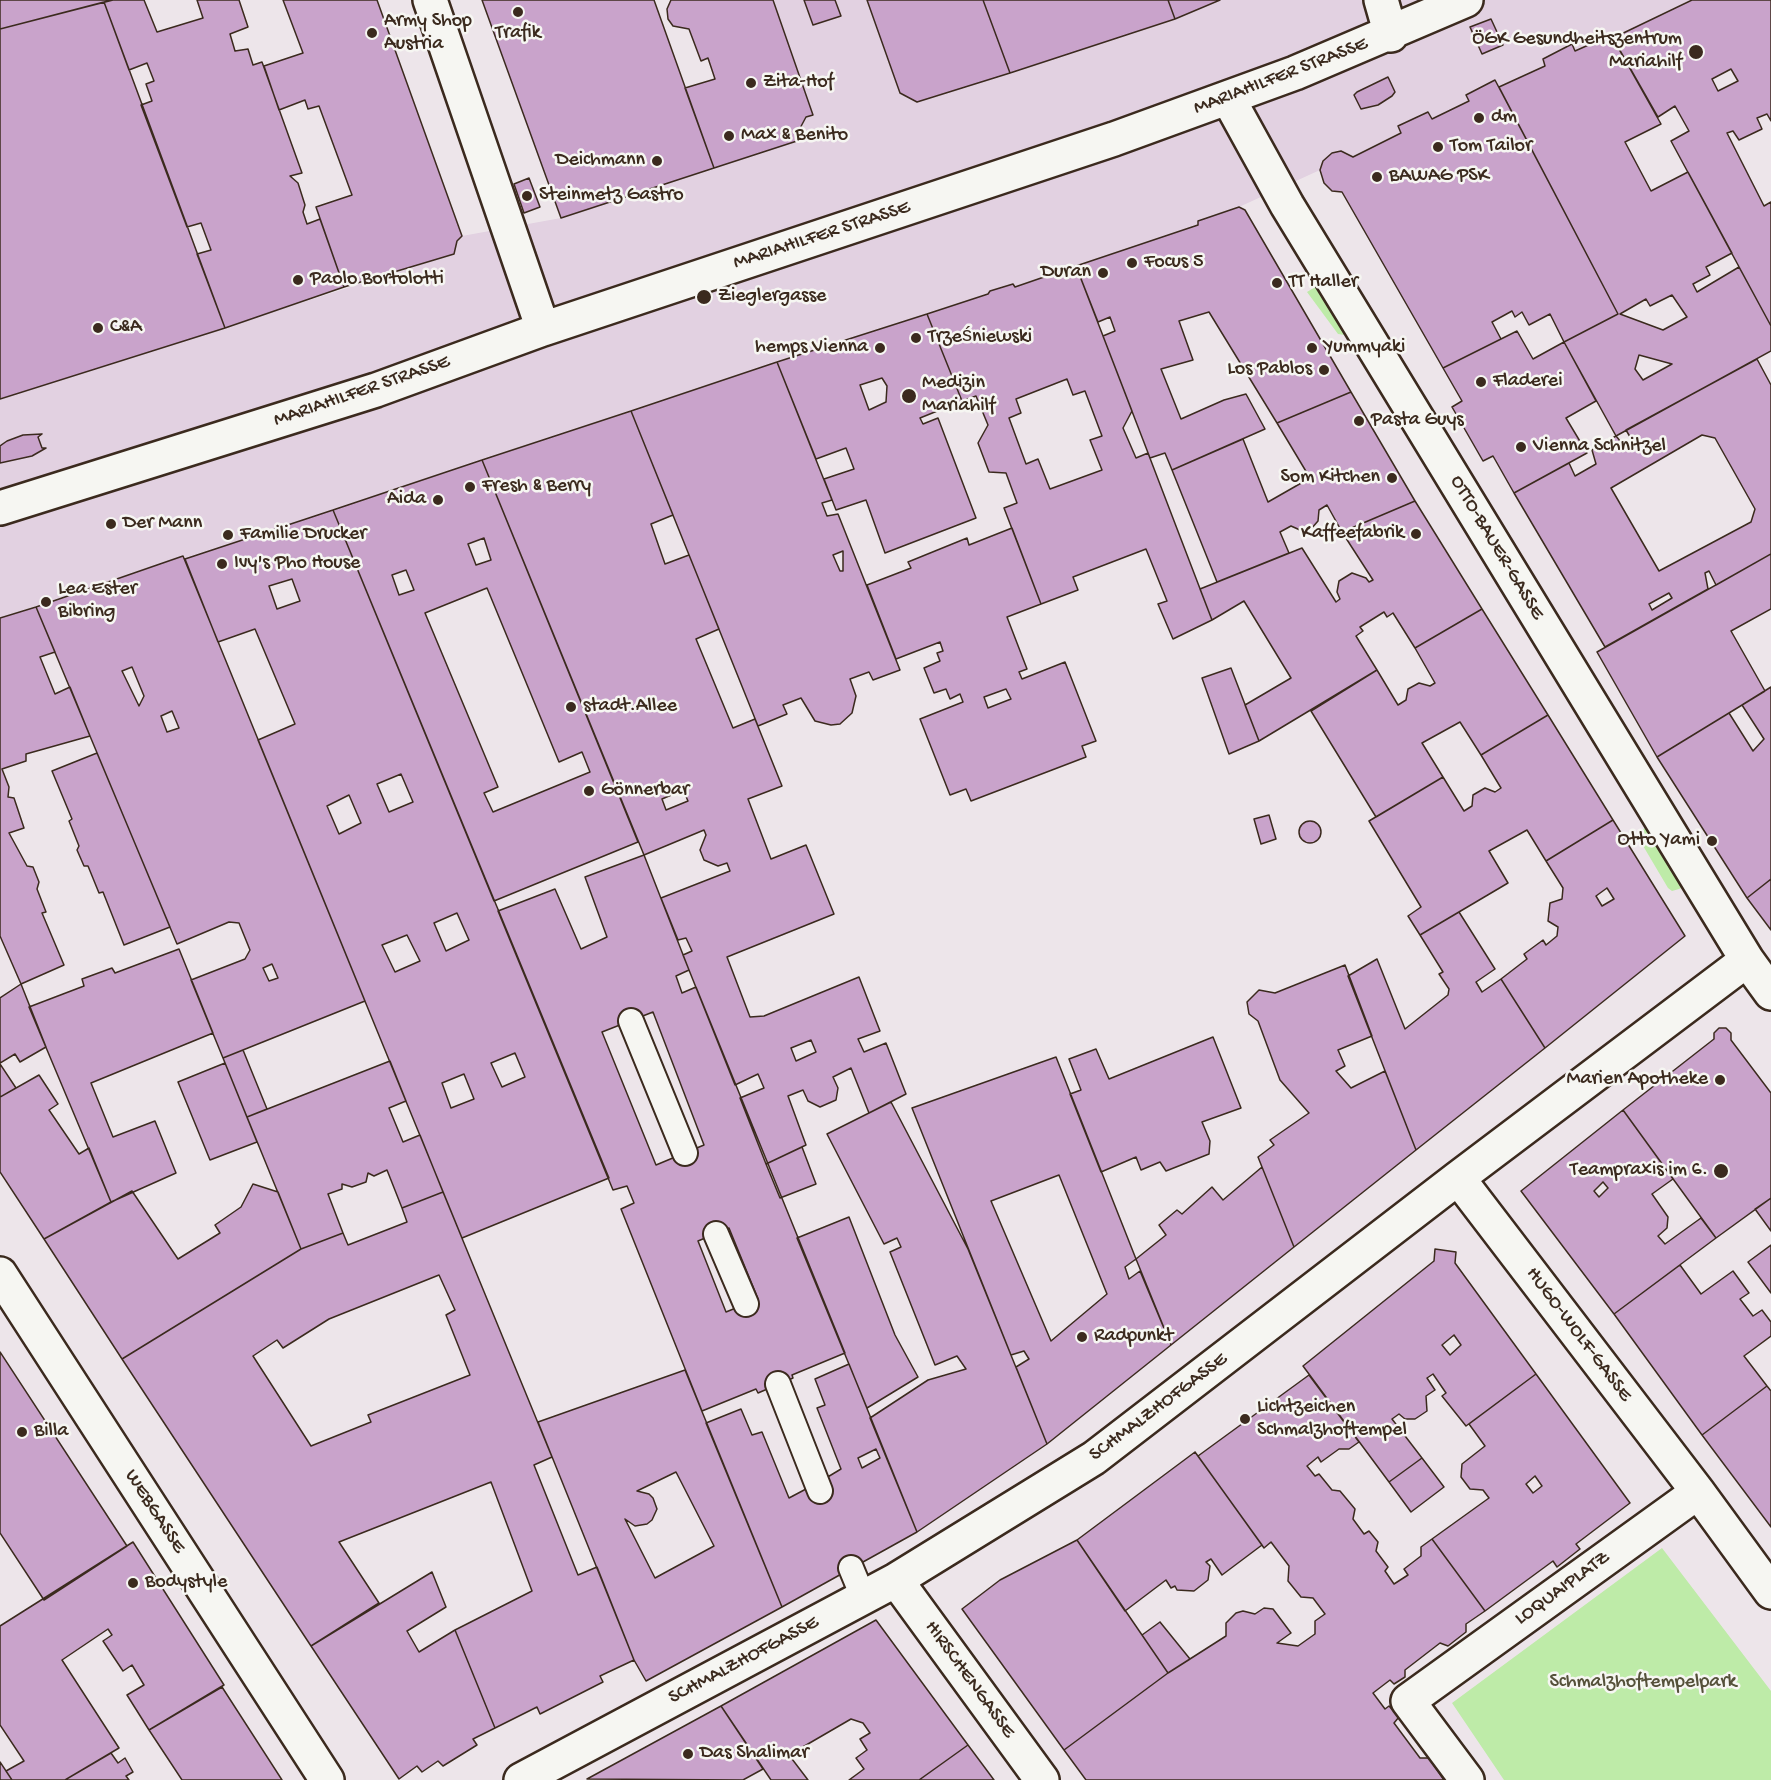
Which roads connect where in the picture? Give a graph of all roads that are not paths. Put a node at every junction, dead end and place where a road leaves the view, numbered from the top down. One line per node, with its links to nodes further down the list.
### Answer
1 (430, 0): 6 (street)
2 (1381, 0): 4 (street)
3 (1466, 0): 4 (street, MARIAHILFER STRASSE)
4 (1391, 35): 5 (street, MARIAHILFER STRASSE)
5 (1228, 98): 6 (street, MARIAHILFER STRASSE); 8 (street, OTTO-BAUER-GASSE)
6 (543, 329): 7 (street, MARIAHILFER STRASSE)
7 (0, 508)
8 (1747, 960): 9 (street, OTTO-BAUER-GASSE); 12 (street, SCHMALZHOFGASSE)
9 (1771, 993)
10 (631, 1021): 11 (lane)
11 (685, 1153)
12 (1458, 1178): 18 (street, HUGO-WOLF-GASSE); 19 (street, SCHMALZHOFGASSE)
13 (716, 1234): 15 (lane)
14 (0, 1274): 21 (street, WEBGASSE)
15 (746, 1304)
16 (778, 1384): 17 (lane)
17 (820, 1491)
18 (1698, 1492): 20 (street); 24 (street, LOQUAIPLATZ)
19 (896, 1580): 22 (street, SCHMALZHOFGASSE); 23 (street, HIRSCHENGASSE)
20 (1771, 1592)
21 (327, 1780)
22 (520, 1780)
23 (1042, 1780)
24 (1467, 1780)

